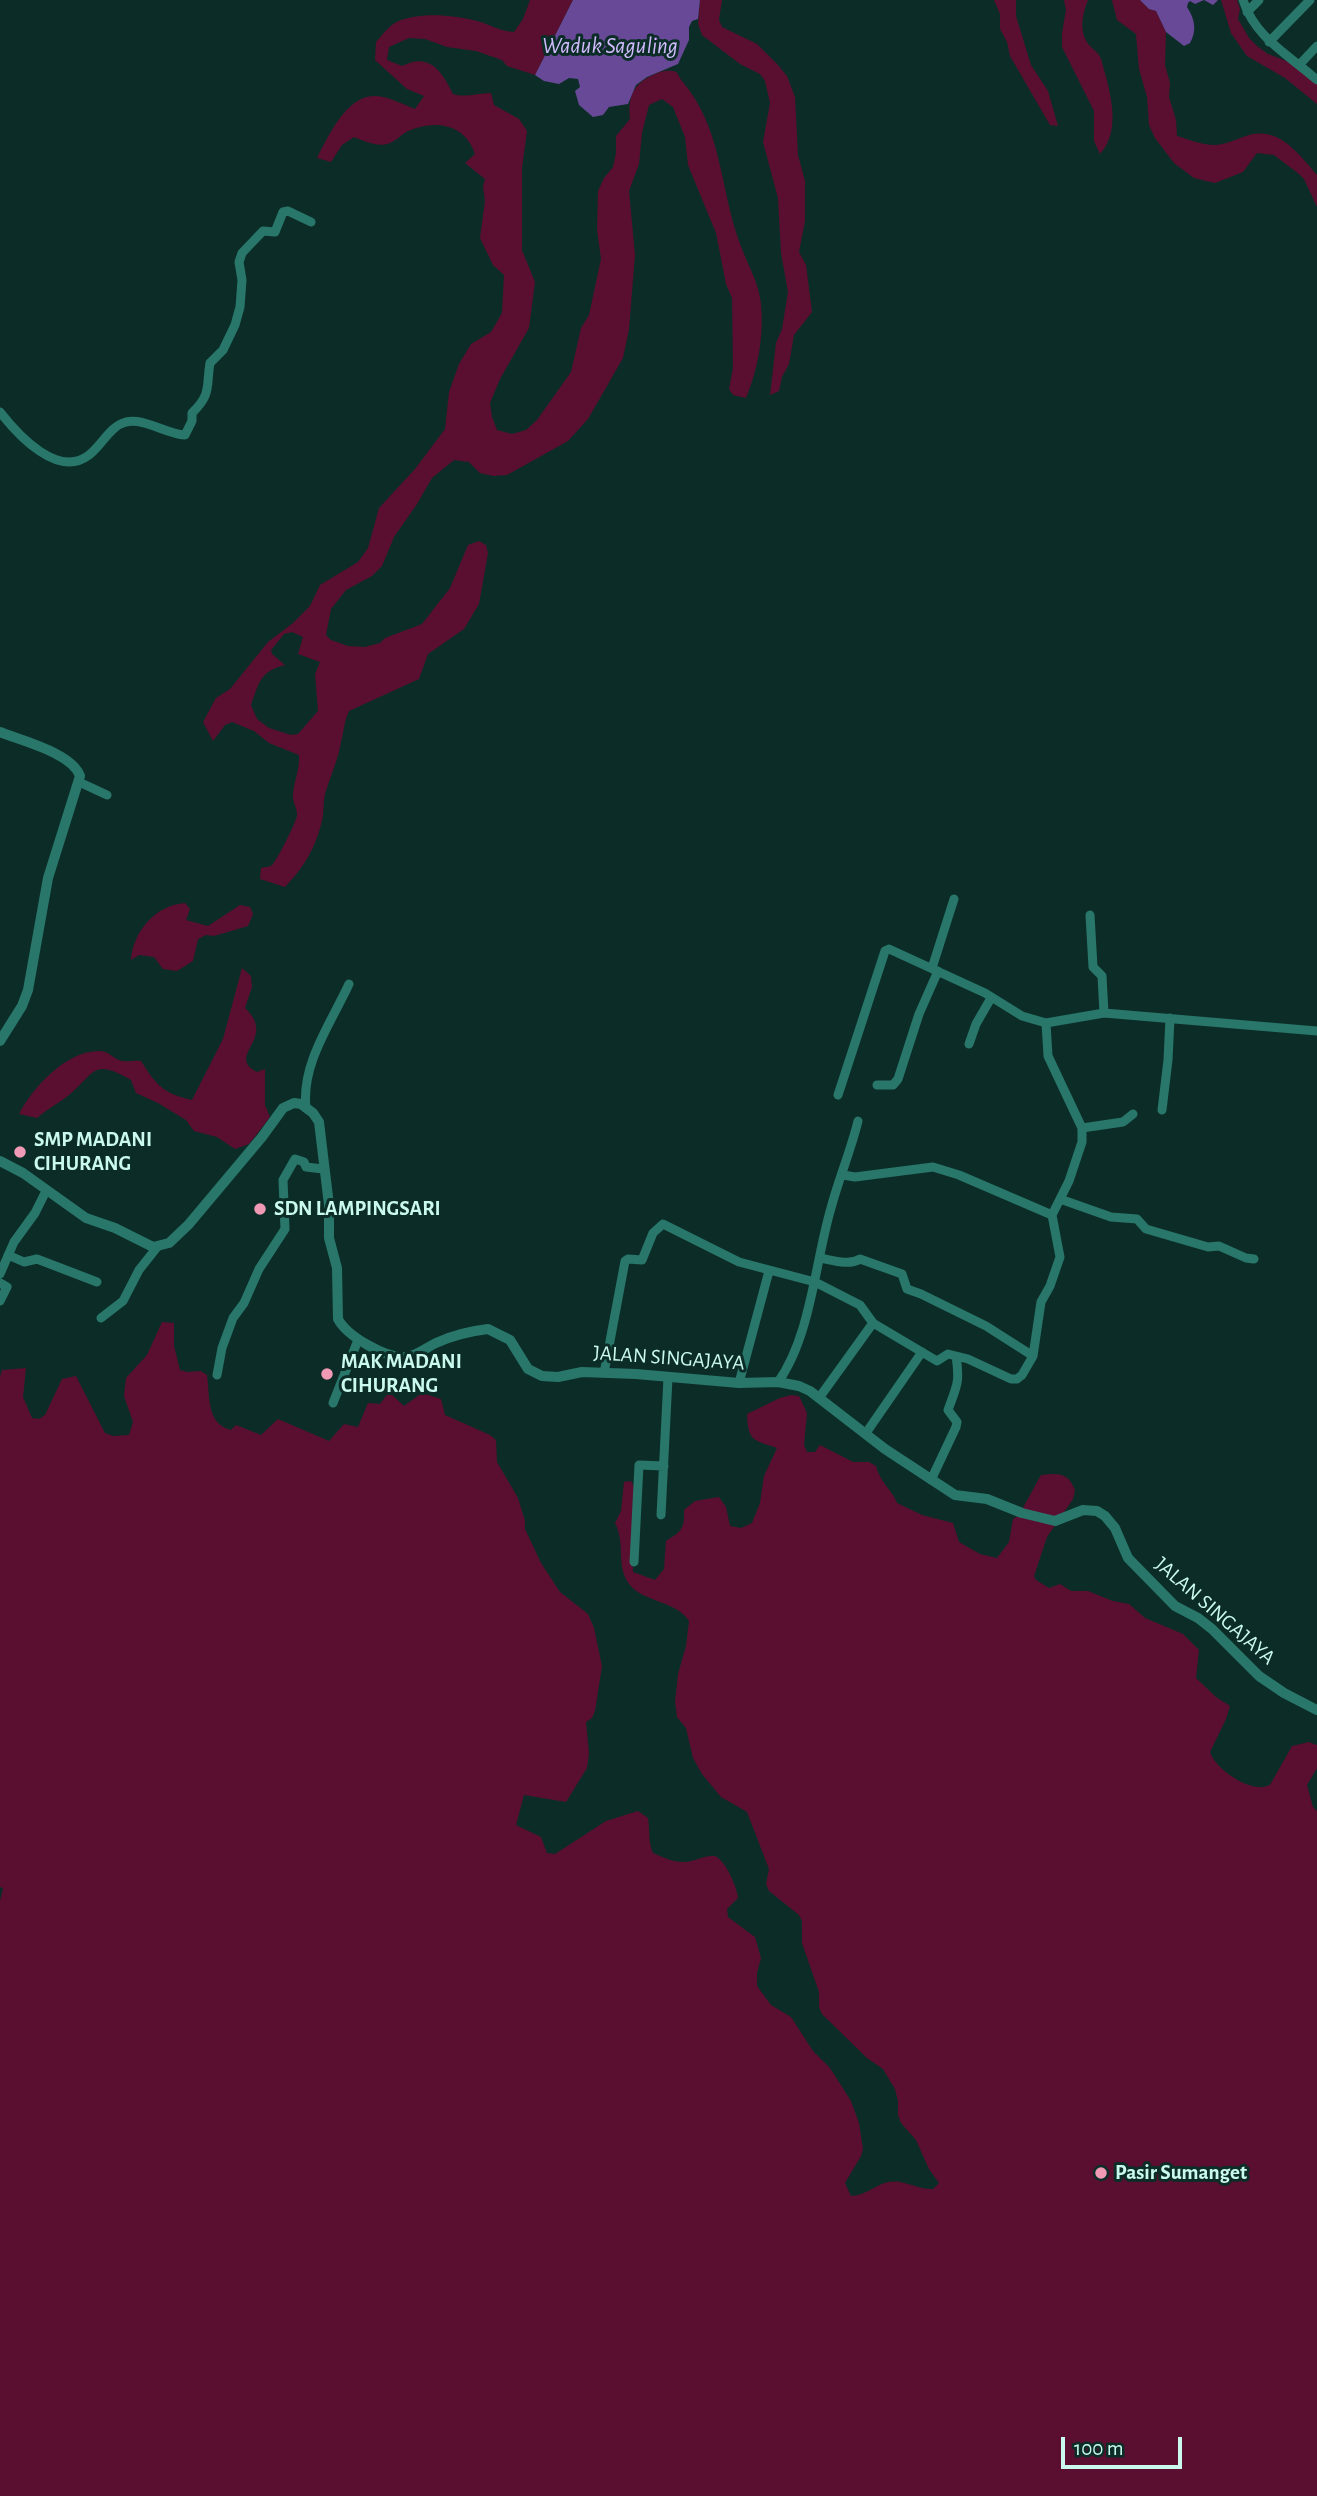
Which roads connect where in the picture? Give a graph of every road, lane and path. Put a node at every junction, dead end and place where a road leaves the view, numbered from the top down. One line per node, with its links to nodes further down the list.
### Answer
1 (1243, 0): 4 (street)
2 (1259, 0): 4 (street)
3 (1310, 0): 5 (street)
4 (1247, 12): 5 (street)
5 (1269, 42): 7 (street)
6 (1317, 46): 7 (street)
7 (1300, 64): 8 (street)
8 (1317, 80)
9 (311, 222): 10 (street)
10 (0, 412)
11 (0, 732): 12 (street)
12 (79, 782): 13 (street); 23 (street)
13 (107, 795)
14 (954, 899): 16 (street)
15 (1090, 915): 19 (street)
16 (935, 969): 18 (street); 25 (street); 26 (street)
17 (349, 984): 27 (street)
18 (991, 998): 21 (street); 24 (street)
19 (1104, 1013): 20 (street); 21 (street)
20 (1170, 1018): 22 (street); 28 (street)
21 (1046, 1023): 31 (street)
22 (1317, 1031)
23 (0, 1041)
24 (969, 1044)
25 (877, 1085)
26 (838, 1095)
27 (306, 1108): 33 (street); 38 (street)
28 (1162, 1110)
29 (1133, 1114): 31 (street)
30 (858, 1121): 34 (street)
31 (1082, 1128): 36 (street)
32 (0, 1161): 35 (street)
33 (323, 1169): 50 (street); 55 (street)
34 (843, 1175): 37 (street); 40 (street)
35 (46, 1191): 38 (street); 39 (street)
36 (1060, 1199): 37 (street); 41 (street)
37 (1052, 1215): 53 (street)
38 (158, 1247): 48 (street)
39 (8, 1255): 43 (street); 44 (street)
40 (820, 1258): 45 (street); 53 (street)
41 (1254, 1259)
42 (769, 1270): 45 (street); 54 (street); 58 (street)
43 (0, 1274)
44 (97, 1282)
45 (815, 1282): 49 (street); 57 (street)
46 (0, 1283): 47 (street)
47 (0, 1301)
48 (102, 1318)
49 (873, 1323): 51 (street); 59 (street)
50 (358, 1340): 54 (street, JALAN SINGAJAYA); 60 (street)
51 (922, 1352): 52 (street); 61 (street)
52 (956, 1356): 53 (street); 63 (street)
53 (1033, 1356)
54 (604, 1373): 56 (street, JALAN SINGAJAYA)
55 (217, 1375)
56 (668, 1378): 58 (street, JALAN SINGAJAYA); 62 (street)
57 (778, 1382): 58 (street, JALAN SINGAJAYA); 59 (street, JALAN SINGAJAYA)
58 (739, 1383)
59 (819, 1398): 61 (street, JALAN SINGAJAYA)
60 (333, 1403)
61 (866, 1433): 63 (street, JALAN SINGAJAYA)
62 (664, 1466): 64 (street); 65 (street)
63 (931, 1480): 66 (street, JALAN SINGAJAYA)
64 (661, 1515)
65 (634, 1562)
66 (1317, 1710)

